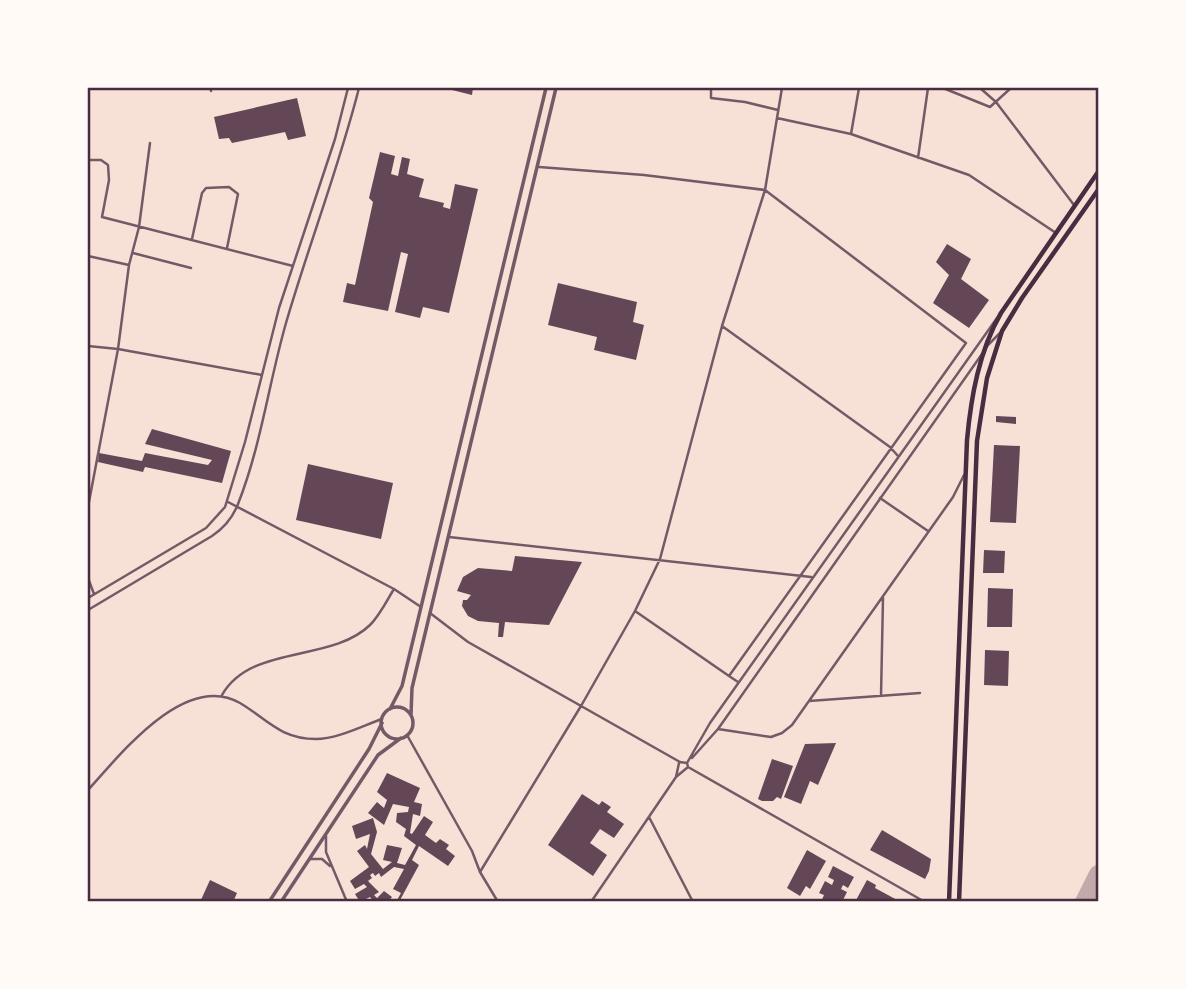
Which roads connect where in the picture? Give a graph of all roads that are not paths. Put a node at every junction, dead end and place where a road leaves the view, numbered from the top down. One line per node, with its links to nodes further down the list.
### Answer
1 (92, 88): 13 (street)
2 (348, 88): 33 (street)
3 (359, 88): 47 (street)
4 (546, 88): 59 (street)
5 (556, 88): 21 (street)
6 (711, 88): 15 (street)
7 (782, 88): 15 (street)
8 (859, 88): 17 (street)
9 (928, 88): 19 (street)
10 (943, 88): 14 (street)
11 (980, 88): 14 (street)
12 (1011, 88): 14 (street)
13 (88, 90)
14 (996, 102): 25 (street)
15 (778, 110): 16 (street)
16 (777, 118): 17 (street); 23 (street)
17 (851, 134): 19 (street)
18 (149, 143): 26 (street)
19 (918, 158): 27 (street)
20 (88, 160): 26 (street)
21 (537, 167): 23 (street); 50 (street)
22 (1098, 172): 25 (main road)
23 (765, 190): 36 (street); 42 (street)
24 (1098, 190): 37 (main road)
25 (1075, 206): 27 (main road)
26 (139, 227): 28 (street); 30 (street)
27 (1056, 233): 35 (main road)
28 (192, 241): 29 (street); 29 (street)
29 (227, 248): 33 (street)
30 (134, 253): 32 (street); 34 (street)
31 (88, 256): 32 (street)
32 (129, 265): 39 (street)
33 (293, 266): 41 (street)
34 (191, 268)
35 (1001, 313): 40 (main road); 43 (street)
36 (722, 326): 42 (street); 51 (street)
37 (1002, 331): 40 (street); 93 (main road)
38 (88, 346): 39 (street)
39 (118, 349): 41 (street); 48 (street)
40 (985, 349): 44 (main road); 45 (street)
41 (262, 375): 46 (street)
42 (890, 447): 43 (street); 52 (street)
43 (898, 456): 53 (street)
44 (966, 471): 49 (street); 92 (main road)
45 (880, 498): 49 (street); 73 (street)
46 (228, 501): 47 (street); 56 (street)
47 (237, 505): 55 (street); 60 (street)
48 (88, 507)
49 (928, 531): 57 (street)
50 (449, 537): 51 (street); 62 (street)
51 (660, 559): 52 (street); 61 (street)
52 (801, 574): 53 (street); 63 (street)
53 (812, 577): 64 (street)
54 (88, 578): 56 (street)
55 (394, 589): 59 (street); 66 (street)
56 (94, 594): 58 (street)
57 (884, 595): 67 (street); 68 (street)
58 (88, 598)
59 (422, 607): 70 (street)
60 (88, 610)
61 (635, 611): 63 (street); 69 (street)
62 (430, 614): 69 (street); 71 (street)
63 (729, 676): 64 (street)
64 (738, 682): 77 (street)
65 (920, 693): 67 (street)
66 (222, 695): 72 (street); 79 (street)
67 (881, 696): 68 (street)
68 (809, 701): 73 (street)
69 (581, 706): 76 (street); 84 (street)
70 (390, 709): 71 (street); 72 (street)
71 (411, 715): 74 (street)
72 (382, 721): 75 (street); 85 (street)
73 (718, 729): 77 (street)
74 (407, 735): 75 (street); 84 (street)
75 (401, 738): 81 (street)
76 (680, 762): 77 (street); 78 (street)
77 (688, 765): 78 (street); 91 (street)
78 (676, 777): 80 (street)
79 (88, 790)
80 (649, 817): 89 (street); 90 (street)
81 (326, 834): 82 (street); 83 (street)
82 (310, 859): 83 (street); 86 (street)
83 (334, 872): 87 (street)
84 (480, 873): 88 (street)
85 (269, 901)
86 (281, 901)
87 (347, 901)
88 (498, 901)
89 (591, 901)
90 (693, 901)
91 (925, 901)
92 (950, 901)
93 (959, 901)

